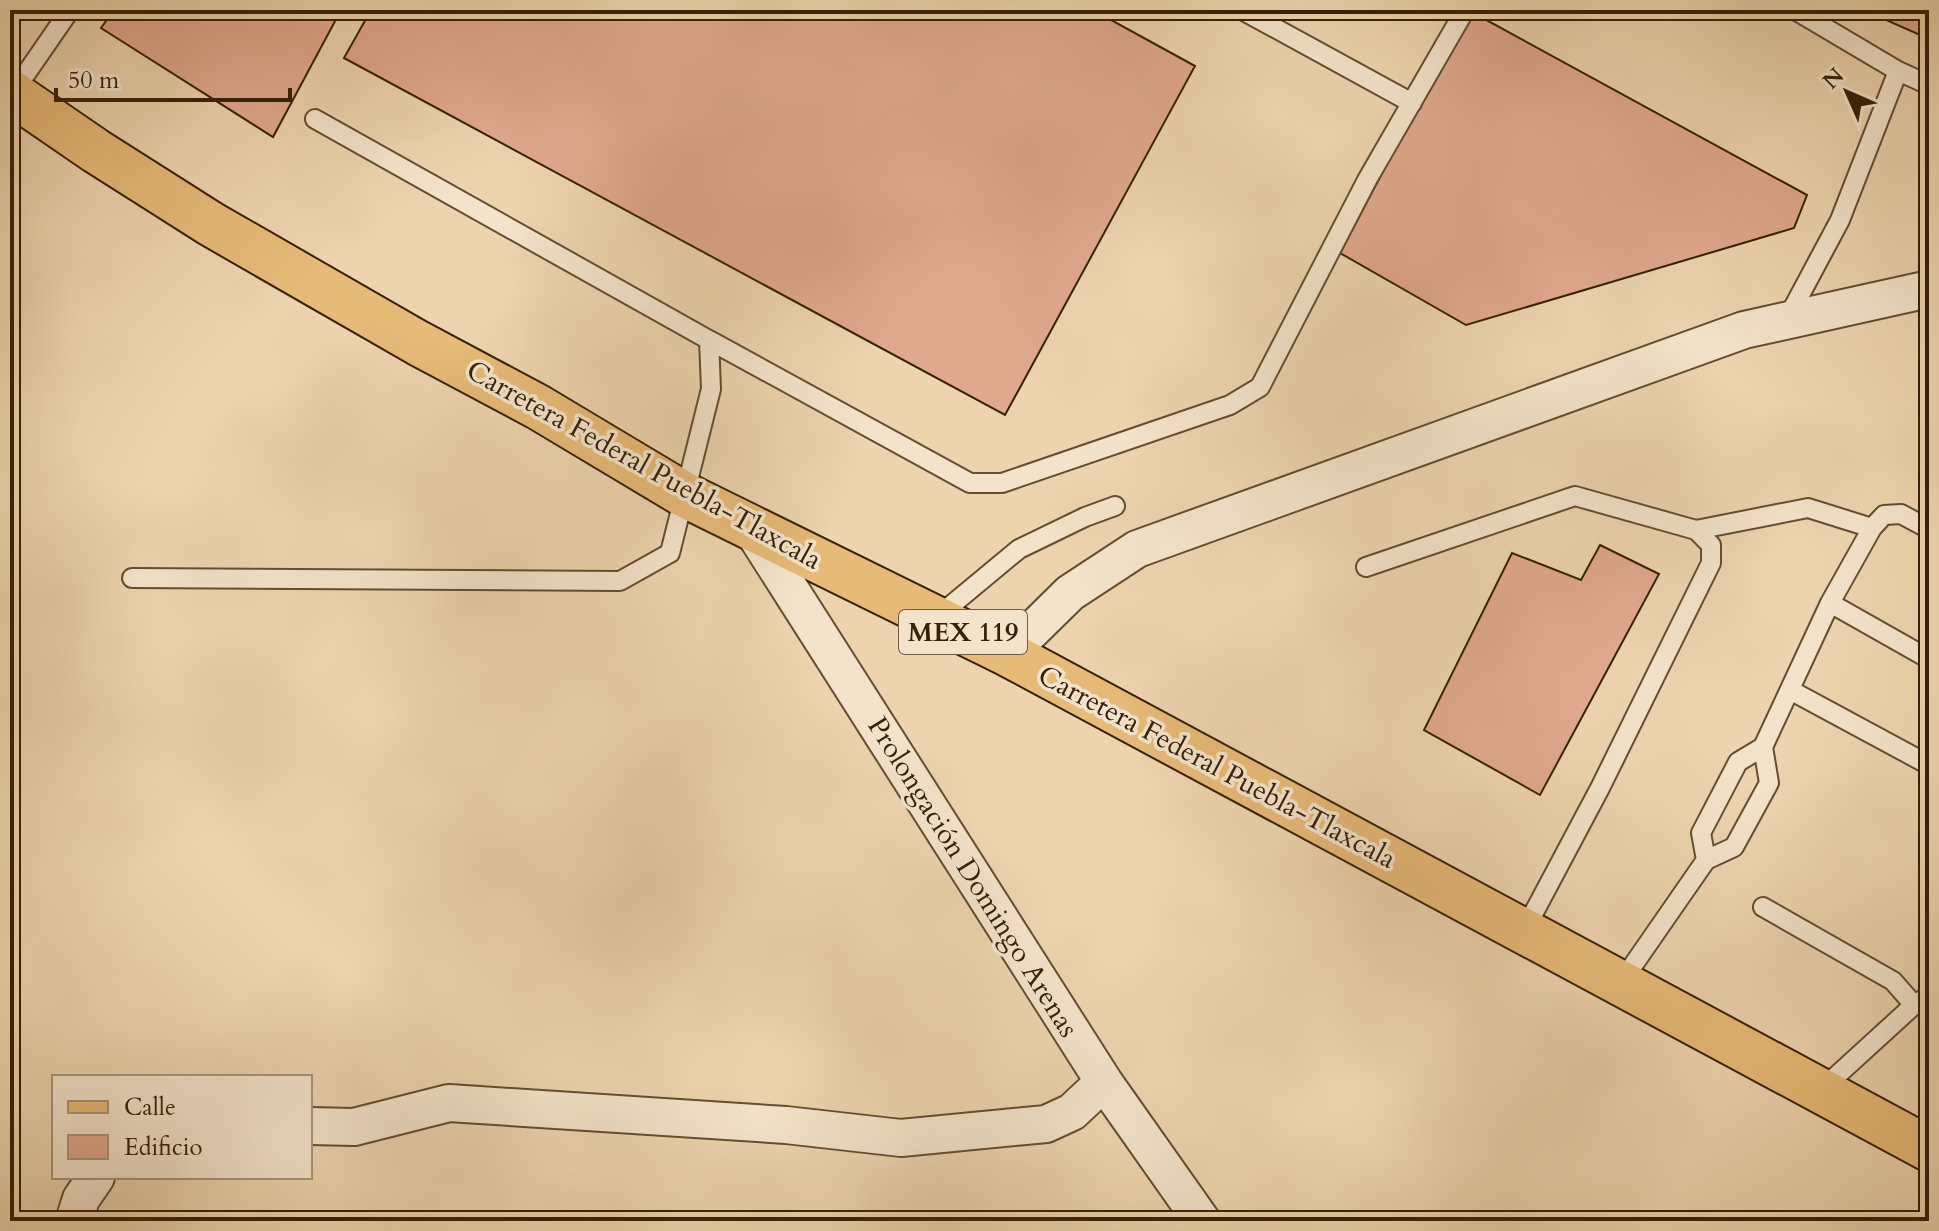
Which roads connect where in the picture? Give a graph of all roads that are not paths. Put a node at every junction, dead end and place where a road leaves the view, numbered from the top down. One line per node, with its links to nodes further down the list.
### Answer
1 (70, 10): 7 (lane)
2 (1242, 10): 8 (lane)
3 (1465, 10): 8 (lane)
4 (1795, 10): 5 (lane)
5 (1898, 71): 6 (lane); 11 (lane)
6 (1929, 85)
7 (11, 93): 13 (main road, Carretera Federal Puebla-Tlaxcala / MEX 119)
8 (1412, 103): 12 (lane)
9 (315, 119): 12 (lane)
10 (1929, 289): 11 (street)
11 (1786, 321): 23 (street)
12 (709, 340): 13 (lane)
13 (685, 495): 15 (main road, Carretera Federal Puebla-Tlaxcala / MEX 119); 20 (lane)
14 (1115, 506): 22 (lane)
15 (751, 528): 22 (main road, Carretera Federal Puebla-Tlaxcala / MEX 119); 33 (street, Prolongación Domingo Arenas)
16 (1872, 528): 17 (lane); 18 (lane); 21 (lane)
17 (1929, 529)
18 (1696, 530): 19 (lane); 30 (lane)
19 (1366, 567)
20 (132, 578)
21 (1830, 603): 24 (lane); 25 (lane)
22 (935, 618): 23 (main road, Carretera Federal Puebla-Tlaxcala / MEX 119)
23 (1008, 654): 30 (main road, Carretera Federal Puebla-Tlaxcala / MEX 119)
24 (1929, 659)
25 (1790, 690): 26 (lane); 27 (lane)
26 (1763, 747): 28 (lane); 28 (lane)
27 (1929, 765)
28 (1706, 860): 31 (lane)
29 (1763, 907): 32 (lane)
30 (1524, 931): 31 (main road, Carretera Federal Puebla-Tlaxcala / MEX 119)
31 (1620, 984): 34 (main road, Carretera Federal Puebla-Tlaxcala / MEX 119)
32 (1922, 1000): 34 (lane)
33 (1104, 1082): 35 (street); 39 (street, Prolongación Domingo Arenas)
34 (1820, 1091): 36 (main road, Carretera Federal Puebla-Tlaxcala / MEX 119)
35 (312, 1126)
36 (1929, 1149)
37 (95, 1179): 38 (street)
38 (74, 1221)
39 (1202, 1221)

